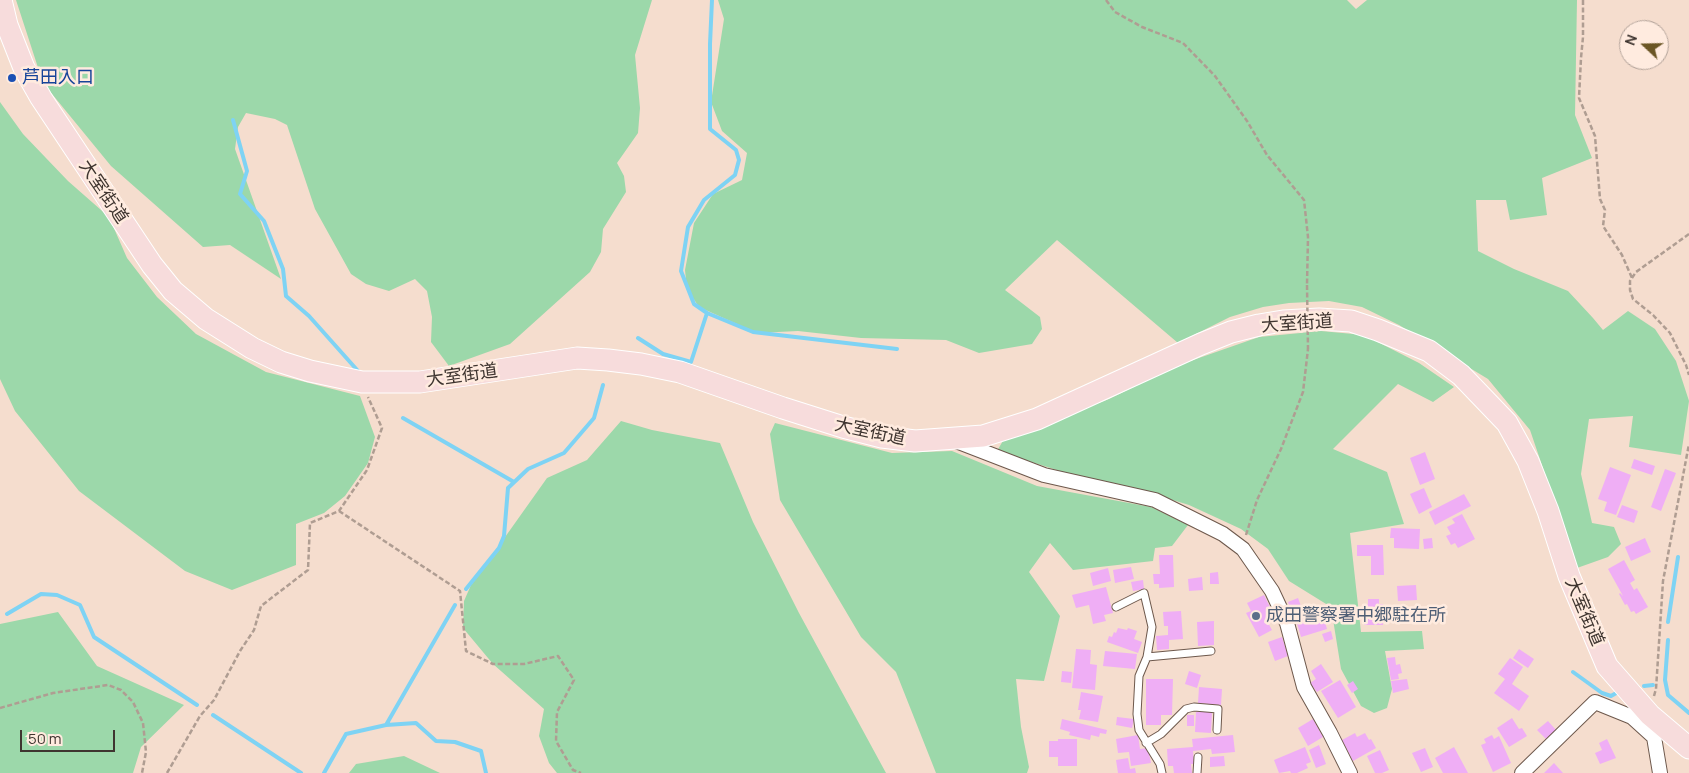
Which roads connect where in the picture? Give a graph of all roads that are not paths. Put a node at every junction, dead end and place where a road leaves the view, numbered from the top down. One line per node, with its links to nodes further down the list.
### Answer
1 (1, 0): 2 (main road, 大室街道)
2 (4, 26): 3 (main road, 大室街道)
3 (953, 439): 7 (main road, 大室街道); 12 (street)
4 (1116, 607): 6 (lane)
5 (1211, 651): 6 (lane)
6 (1147, 657): 9 (lane)
7 (1653, 724): 10 (main road, 大室街道); 15 (street); 16 (street)
8 (1217, 730): 9 (lane)
9 (1146, 743): 13 (lane)
10 (1689, 748)
11 (1198, 757): 14 (lane)
12 (1347, 772)
13 (1162, 773)
14 (1197, 773)
15 (1522, 773)
16 (1660, 773)

